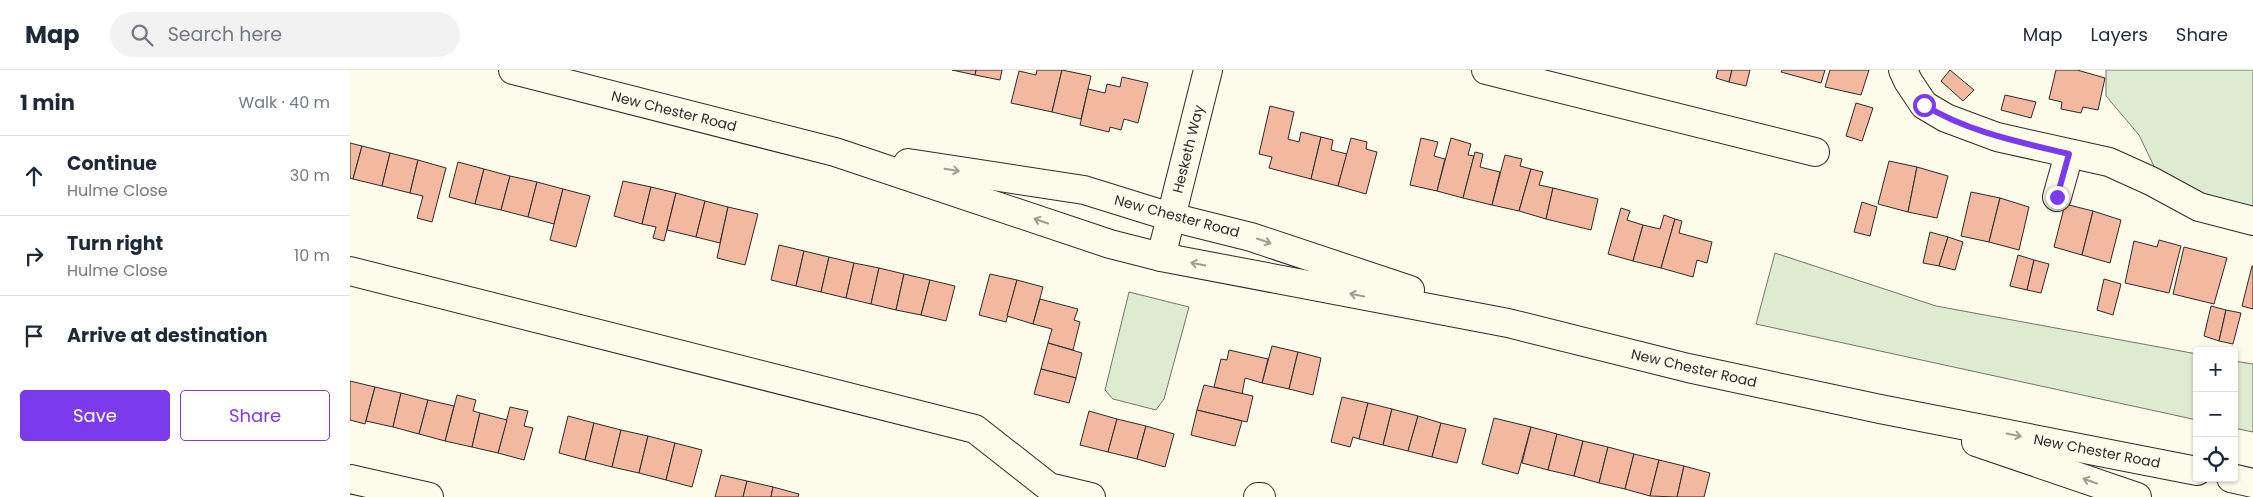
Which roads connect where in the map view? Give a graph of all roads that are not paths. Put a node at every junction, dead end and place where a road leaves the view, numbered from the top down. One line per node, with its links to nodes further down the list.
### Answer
1 (513, 70): 5 (main road, New Chester Road)
2 (1208, 70): 9 (main road, Hesketh Way)
3 (1486, 70): 6 (main road)
4 (1903, 70): 7 (main road)
5 (835, 152): 9 (main road, New Chester Road, one-way to 9); 11 (main road, New Chester Road, one-way to 5)
6 (1815, 152)
7 (2069, 154): 8 (main road); 10 (main road)
8 (2057, 197)
9 (1171, 216): 11 (main road, Hesketh Way); 13 (main road, New Chester Road, one-way to 13)
10 (2253, 221)
11 (1161, 257): 13 (main road, New Chester Road, one-way to 11)
12 (350, 271): 20 (main road)
13 (1508, 323): 14 (main road, New Chester Road)
14 (1880, 409): 15 (main road, New Chester Road, one-way to 15); 21 (main road, New Chester Road, one-way to 14)
15 (2193, 470)
16 (350, 479): 19 (main road)
17 (2238, 480): 18 (main road)
18 (2253, 483)
19 (430, 497)
20 (1091, 497)
21 (2137, 497)

